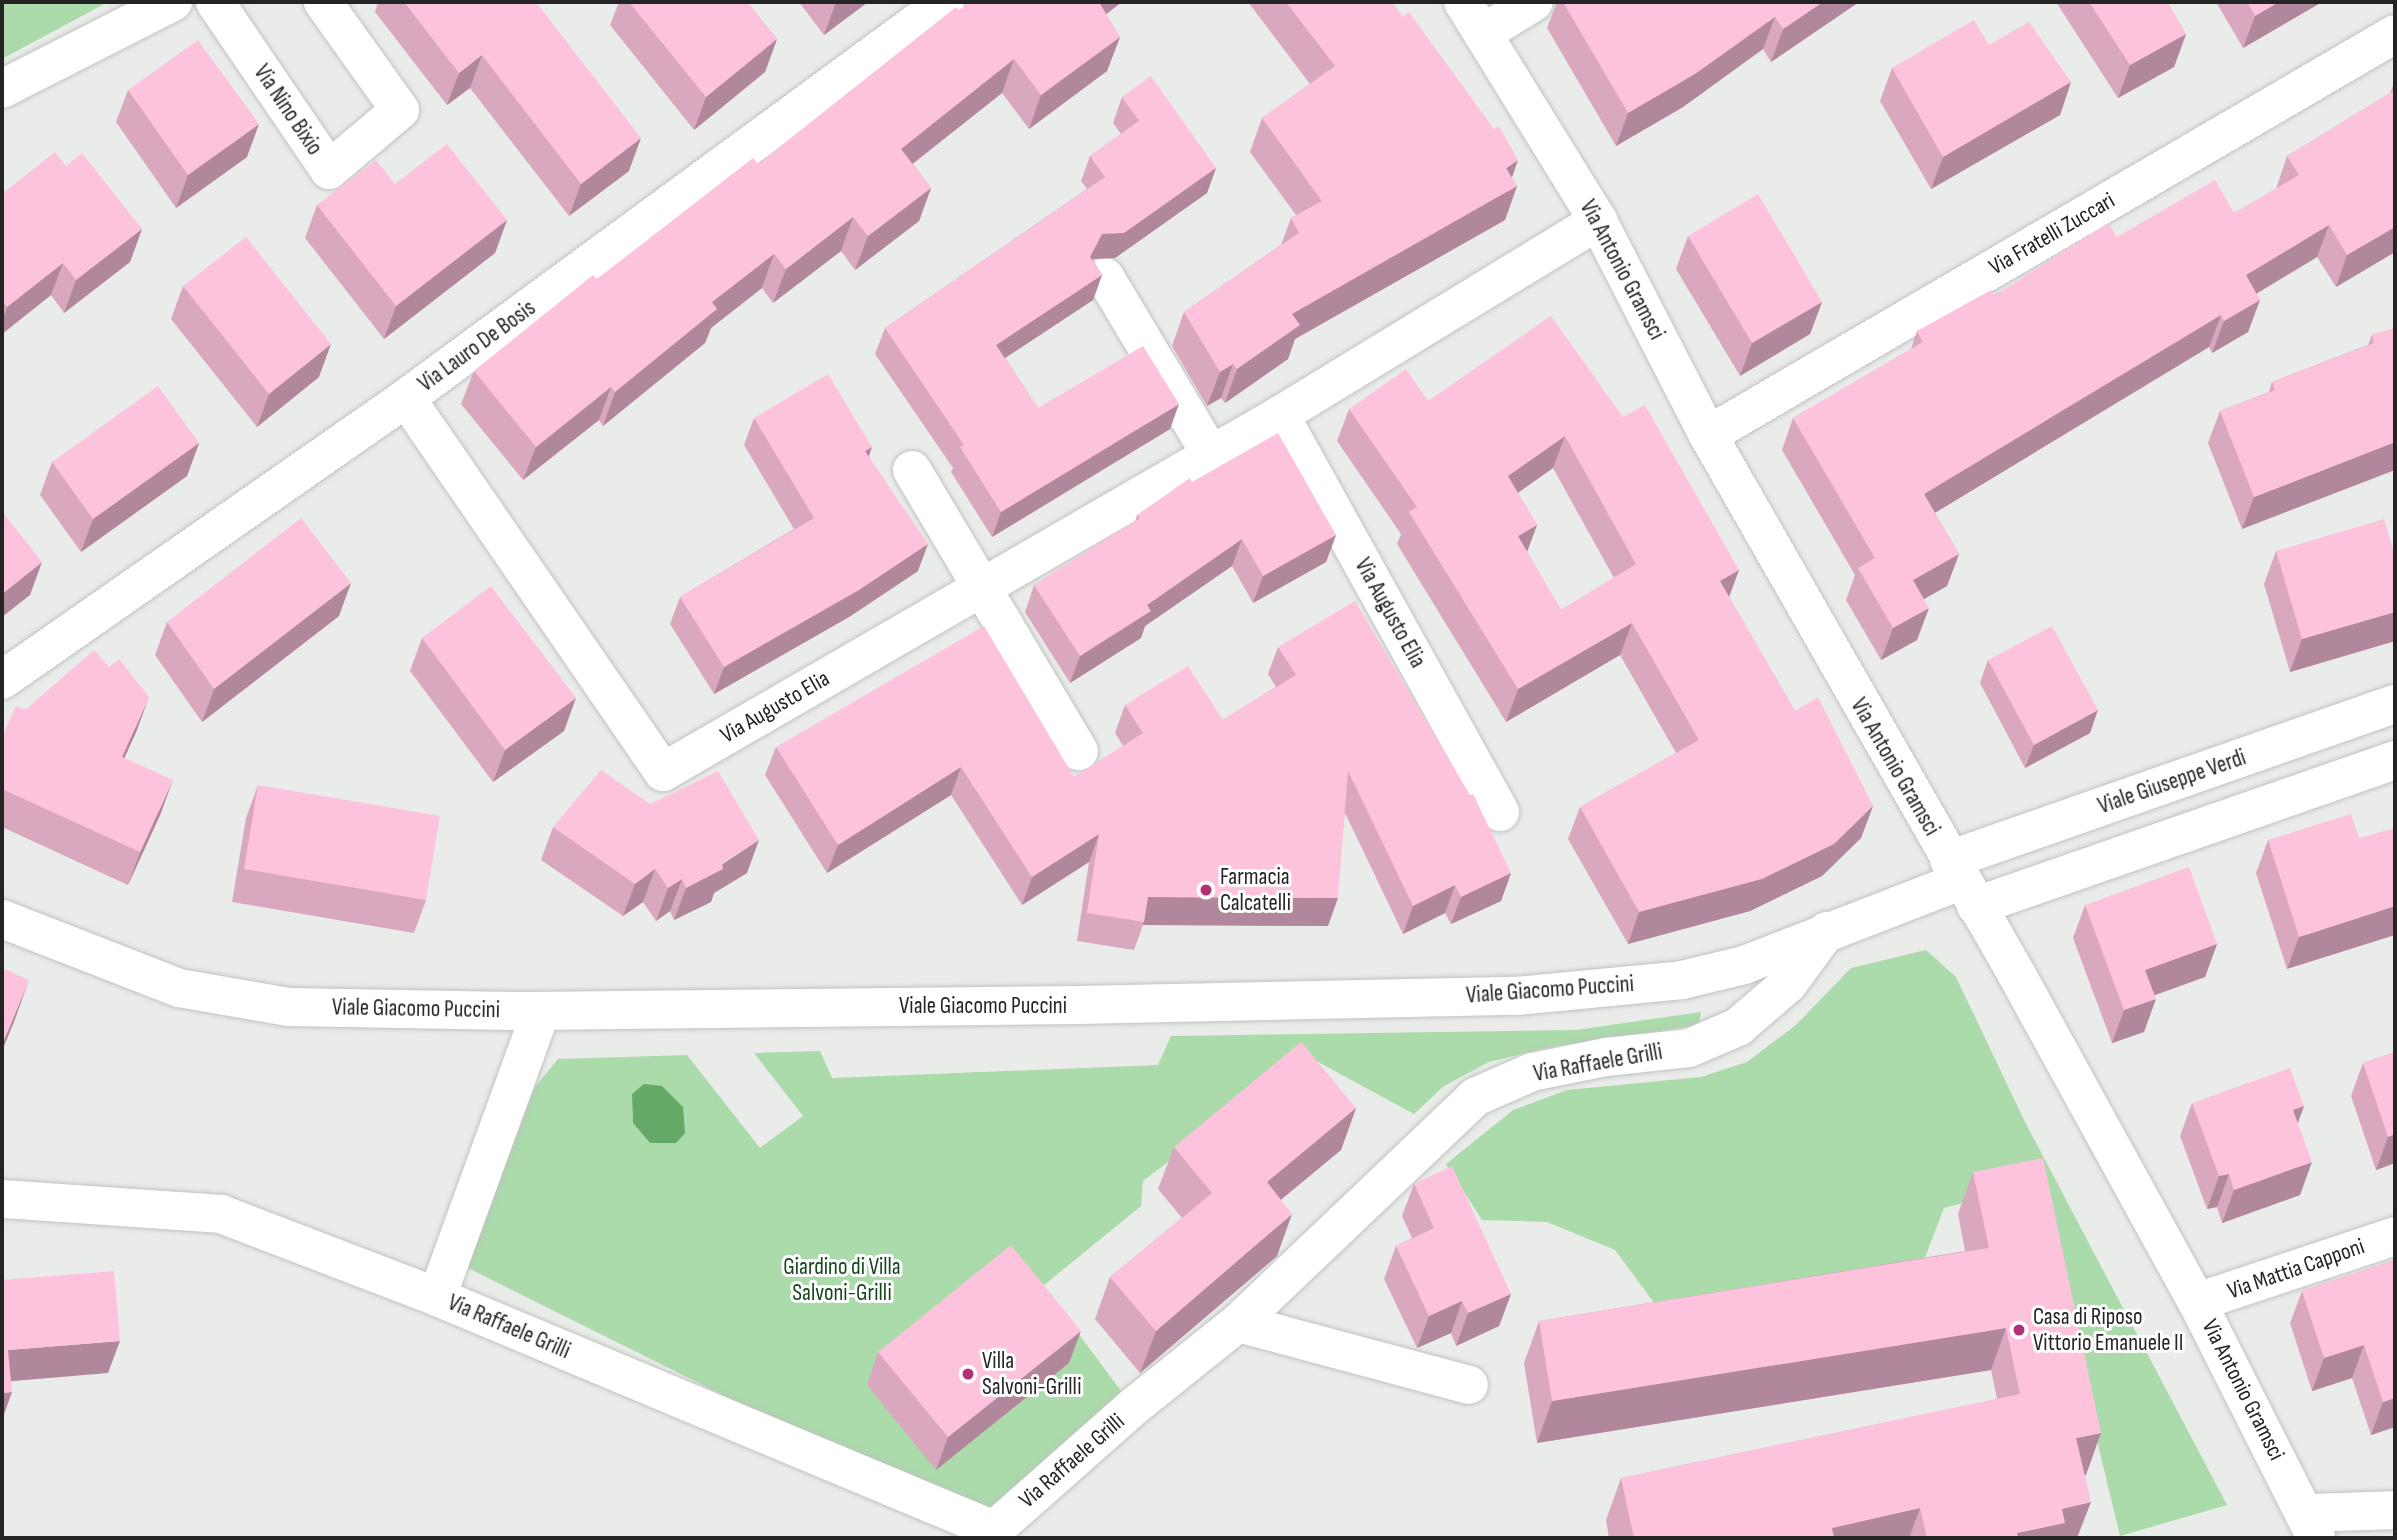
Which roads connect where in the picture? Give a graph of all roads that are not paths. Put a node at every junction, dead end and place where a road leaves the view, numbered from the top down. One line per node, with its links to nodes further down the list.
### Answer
1 (173, 2): 9 (street)
2 (215, 2): 3 (street, Via Nino Bixio)
3 (323, 2)
4 (945, 2): 12 (street, Via Lauro De Bosis)
5 (1463, 2): 7 (street, Via Antonio Gramsci)
6 (1534, 2): 7 (street)
7 (1485, 32): 10 (street, Via Antonio Gramsci)
8 (2395, 34): 14 (street, Via Fratelli Zuccari)
9 (2, 89)
10 (1598, 221): 13 (street, Via Augusto Elia); 14 (street, Via Antonio Gramsci)
11 (1105, 277): 15 (street)
12 (406, 398): 17 (street, Via Augusto Elia); 18 (street, Via Lauro De Bosis)
13 (1280, 415): 15 (street, Via Augusto Elia); 22 (street, Via Augusto Elia)
14 (1709, 435): 23 (street, Via Antonio Gramsci)
15 (1211, 455): 17 (street, Via Augusto Elia)
16 (912, 470): 17 (street)
17 (984, 586): 20 (street)
18 (2, 680)
19 (2395, 704): 23 (street, Viale Giuseppe Verdi)
20 (1079, 751)
21 (2395, 760): 23 (street)
22 (1500, 812)
23 (1962, 882): 25 (street, Viale Giacomo Puccini); 30 (street, Via Antonio Gramsci)
24 (2, 919): 26 (street, Viale Giacomo Puccini)
25 (1827, 931): 26 (street, Viale Giacomo Puccini); 31 (street, Via Raffaele Grilli)
26 (541, 1011): 29 (street)
27 (2, 1199): 29 (street, Via Raffaele Grilli)
28 (2395, 1236): 30 (street, Via Mattia Capponi)
29 (437, 1297): 35 (street, Via Raffaele Grilli)
30 (2197, 1302): 34 (street, Via Antonio Gramsci)
31 (1238, 1323): 32 (street); 35 (street, Via Raffaele Grilli)
32 (1469, 1385)
33 (2395, 1510): 34 (street)
34 (2311, 1525)
35 (995, 1534)

